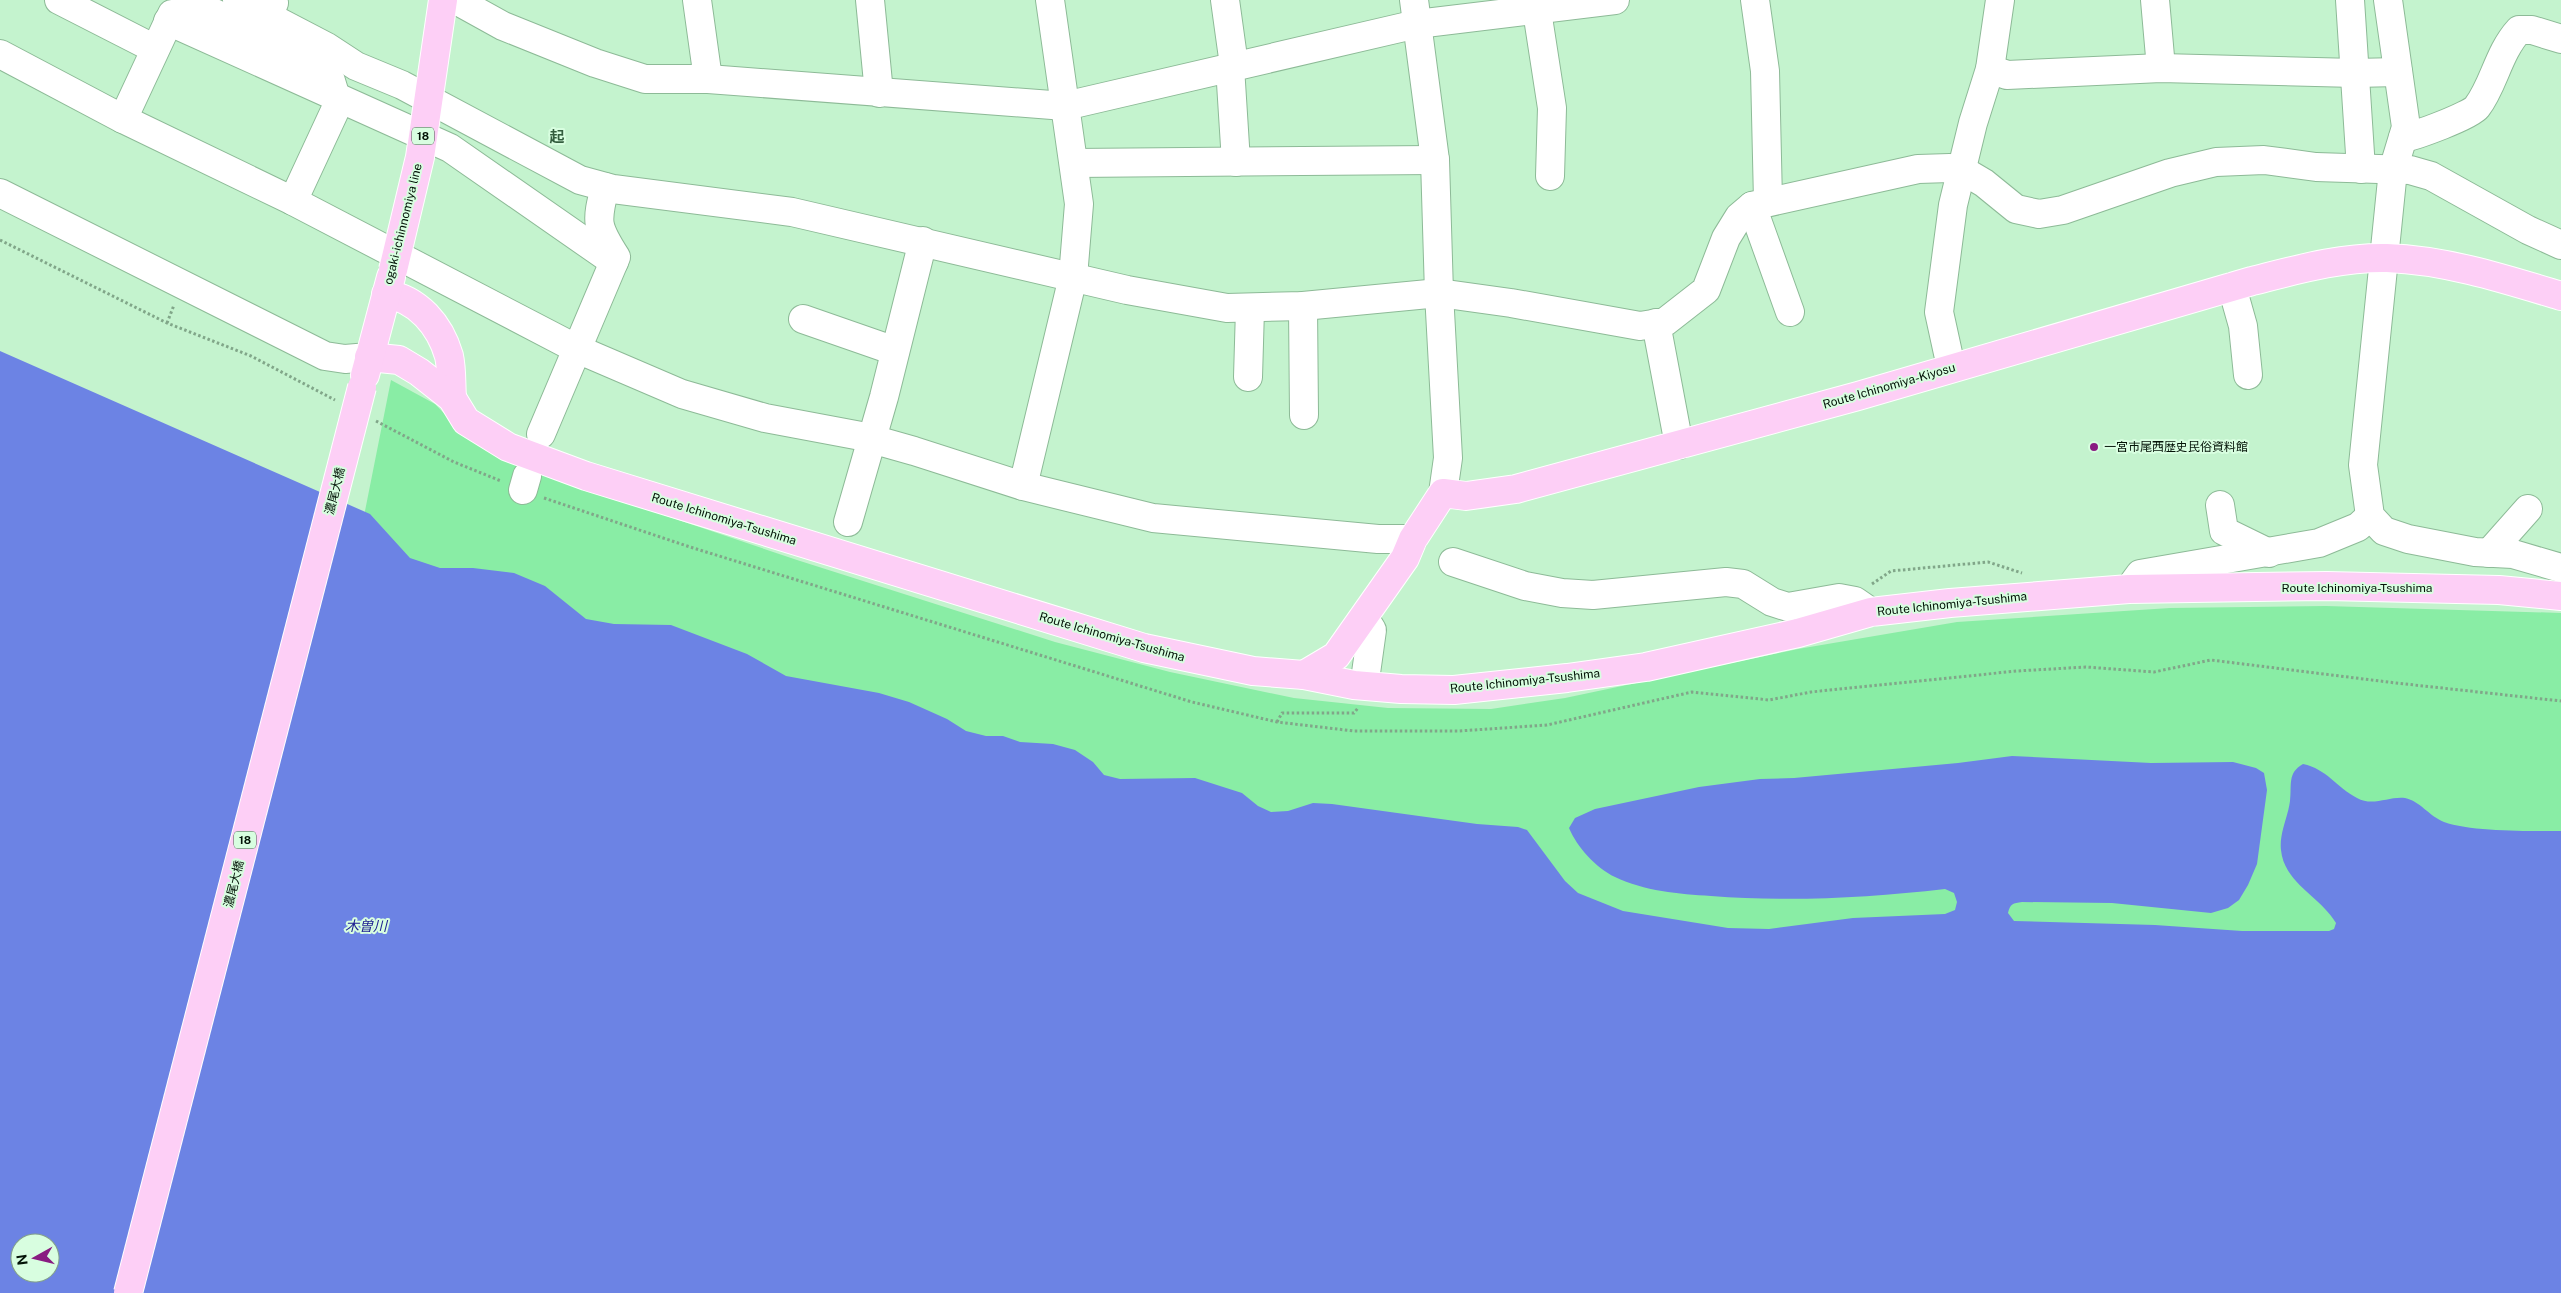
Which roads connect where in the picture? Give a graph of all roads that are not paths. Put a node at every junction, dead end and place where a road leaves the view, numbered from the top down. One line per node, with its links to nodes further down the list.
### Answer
1 (59, 0): 20 (street)
2 (237, 0): 17 (street)
3 (443, 0): 51 (main road, ogaki-ichinnomiya line / 18, bridge)
4 (456, 0): 27 (street)
5 (697, 0): 27 (street)
6 (870, 0): 28 (street)
7 (1050, 0): 30 (street)
8 (1225, 0): 22 (street)
9 (1615, 0): 15 (street)
10 (1755, 0): 45 (street)
11 (2000, 0): 24 (street)
12 (2155, 0): 23 (street)
13 (2350, 0): 26 (street)
14 (2388, 0): 25 (street)
15 (1538, 11): 16 (street); 40 (street)
16 (1416, 12): 22 (street); 34 (street)
17 (271, 18): 18 (street); 29 (street); 33 (street)
18 (168, 21): 20 (street); 29 (street)
19 (2561, 39): 32 (street)
20 (155, 49): 31 (street)
21 (0, 54): 31 (street)
22 (1232, 66): 30 (street); 35 (street)
23 (2161, 68): 24 (street); 26 (street)
24 (1990, 69): 38 (street)
25 (2398, 72): 26 (street); 32 (street)
26 (2355, 73): 37 (street)
27 (708, 79): 28 (street)
28 (879, 93): 30 (street)
29 (335, 95): 41 (street); 44 (street)
30 (1065, 106): 36 (street)
31 (123, 118): 44 (street)
32 (2403, 138): 39 (street)
33 (544, 159): 41 (street); 42 (street)
34 (1435, 160): 35 (street); 53 (street)
35 (1236, 162): 36 (street)
36 (1074, 163): 50 (street)
37 (2361, 169): 38 (street); 39 (street)
38 (1962, 170): 45 (street); 63 (street)
39 (2393, 170): 47 (street); 48 (street)
40 (1550, 176)
41 (500, 182): 49 (street)
42 (606, 187): 46 (street); 49 (street)
43 (0, 193): 62 (street)
44 (293, 200): 60 (street)
45 (1760, 204): 57 (street); 59 (street)
46 (923, 241): 50 (street); 61 (street)
47 (2561, 245)
48 (2385, 258): 52 (main road, Route Ichinomiya-Kiyosu); 54 (main road, Route Ichinomiya-Kiyosu); 76 (street)
49 (614, 262): 60 (street)
50 (1073, 277): 56 (street); 72 (street)
51 (390, 282): 62 (main road, ogaki-ichinnomiya line / 18); 67 (main road)
52 (2232, 287): 63 (main road, Route Ichinomiya-Kiyosu); 64 (street)
53 (1439, 293): 55 (street); 59 (street); 73 (street)
54 (2561, 296)
55 (1303, 306): 56 (street); 68 (street)
56 (1250, 309): 65 (street)
57 (1790, 312)
58 (803, 319): 61 (street)
59 (1656, 323): 71 (street)
60 (576, 349): 69 (street); 70 (street)
61 (895, 351): 70 (street)
62 (369, 357): 66 (main road, ogaki-ichinnomiya line / 18); 67 (main road, Route Ichinomiya-Tsushima)
63 (1951, 368): 71 (main road, Route Ichinomiya-Kiyosu)
64 (2248, 376)
65 (1248, 377)
66 (362, 387): 89 (main road, 濃尾大橋 / 18, bridge)
67 (452, 398): 88 (main road, Route Ichinomiya-Tsushima)
68 (1304, 415)
69 (541, 434)
70 (870, 439): 72 (street); 77 (street)
71 (1679, 445): 73 (main road, Route Ichinomiya-Kiyosu)
72 (1023, 486): 78 (street)
73 (1444, 493): 78 (main road)
74 (2220, 505): 79 (street)
75 (2528, 508): 80 (street)
76 (2370, 516): 79 (street); 80 (street)
77 (848, 522)
78 (1413, 539): 86 (main road)
79 (2270, 553): 83 (street)
80 (2489, 553): 82 (street)
81 (1453, 562): 85 (street)
82 (2561, 568)
83 (2129, 589): 84 (main road, Route Ichinomiya-Tsushima); 85 (main road, Route Ichinomiya-Tsushima)
84 (2561, 596)
85 (1863, 607): 88 (main road, Route Ichinomiya-Tsushima)
86 (1364, 618): 87 (street); 88 (main road)
87 (1366, 673)
88 (1304, 675)
89 (128, 1293)

